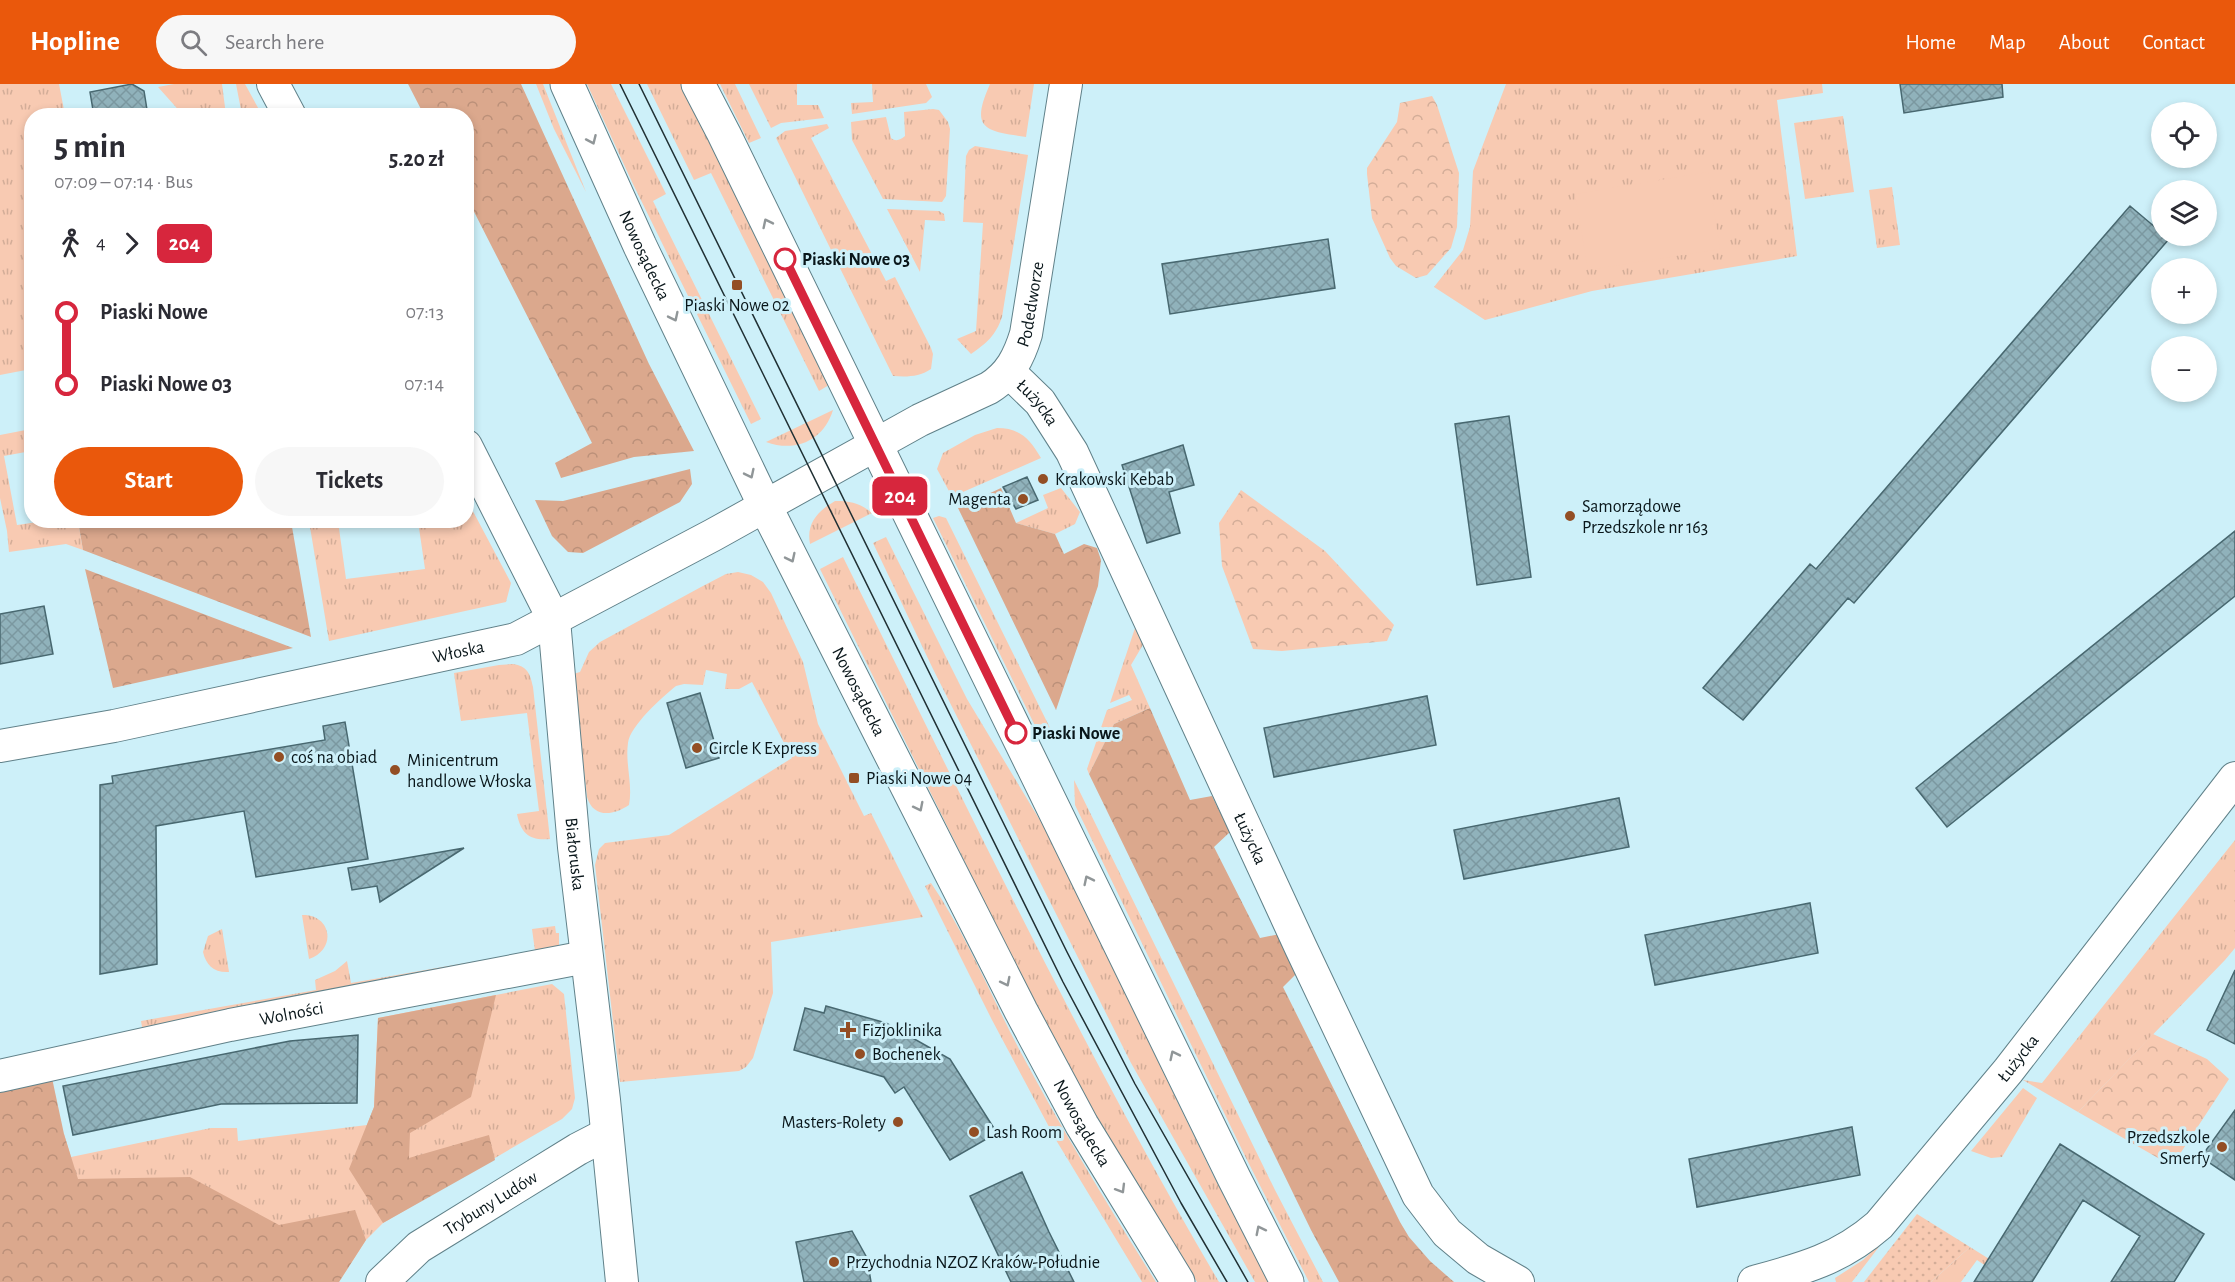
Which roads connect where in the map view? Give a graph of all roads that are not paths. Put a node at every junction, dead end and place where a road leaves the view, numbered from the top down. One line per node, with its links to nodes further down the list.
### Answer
1 (273, 84): 5 (street)
2 (567, 84): 9 (main road, Nowosądecka, one-way to 9)
3 (698, 84): 7 (main road, one-way to 3)
4 (1066, 84): 6 (street, Podedworze)
5 (286, 108)
6 (1009, 372): 7 (street, Podedworze); 20 (street, Łużycka)
7 (876, 445): 9 (street, Włoska); 19 (main road, one-way to 7)
8 (474, 462): 10 (street, Białoruska)
9 (765, 506): 10 (street, Włoska); 18 (main road, Nowosądecka, one-way to 18)
10 (554, 620): 11 (street, Włoska); 13 (street, Białoruska)
11 (0, 746)
12 (2235, 778): 21 (street, Łużycka)
13 (586, 957): 14 (street, Wolności); 15 (street, Białoruska)
14 (0, 1076)
15 (607, 1134): 16 (street, Trybuny Ludów); 17 (street, Białoruska)
16 (382, 1282)
17 (622, 1282)
18 (1178, 1282)
19 (1287, 1282)
20 (1518, 1282)
21 (1754, 1282)

